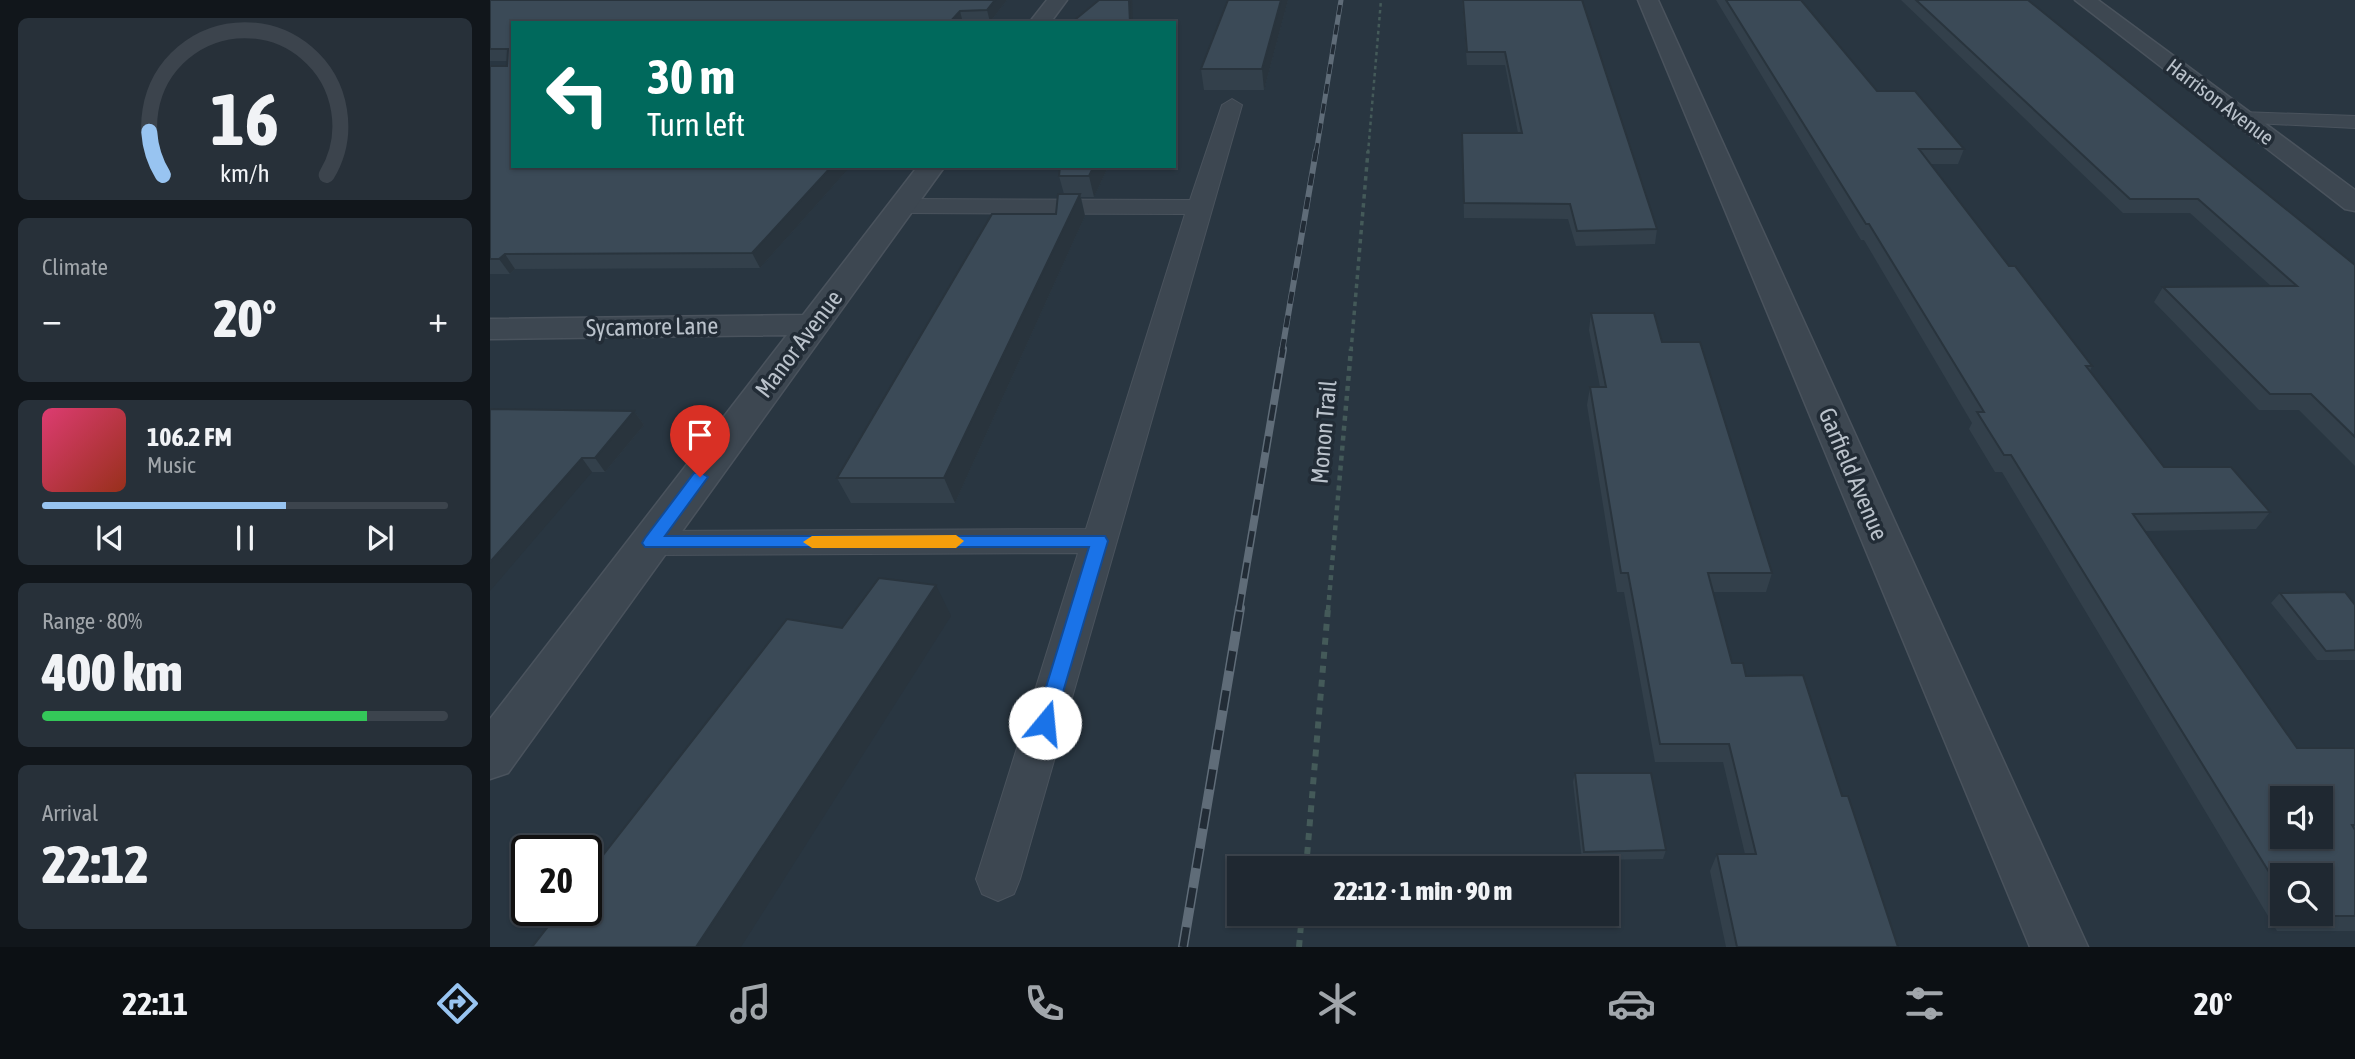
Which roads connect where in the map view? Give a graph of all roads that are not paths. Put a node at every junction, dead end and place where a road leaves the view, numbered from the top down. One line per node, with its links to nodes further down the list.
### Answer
1 (1057, 0): 4 (street)
2 (1648, 0): 20 (street, Garfield Avenue)
3 (2085, 0): 6 (street, Harrison Avenue)
4 (1041, 21)
5 (1232, 105): 13 (lane)
6 (2242, 118): 8 (lane); 11 (street, Harrison Avenue)
7 (2355, 122): 8 (lane)
8 (2325, 123): 9 (lane)
9 (2355, 131)
10 (930, 168): 12 (street, Manor Avenue)
11 (2355, 203)
12 (902, 205): 13 (lane); 14 (street, Manor Avenue)
13 (1199, 207): 16 (lane)
14 (814, 325): 15 (street, Sycamore Lane); 17 (street, Manor Avenue)
15 (490, 329)
16 (1099, 541): 17 (lane); 19 (lane)
17 (651, 543): 18 (street, Manor Avenue)
18 (490, 757)
19 (998, 879)
20 (2059, 947)

